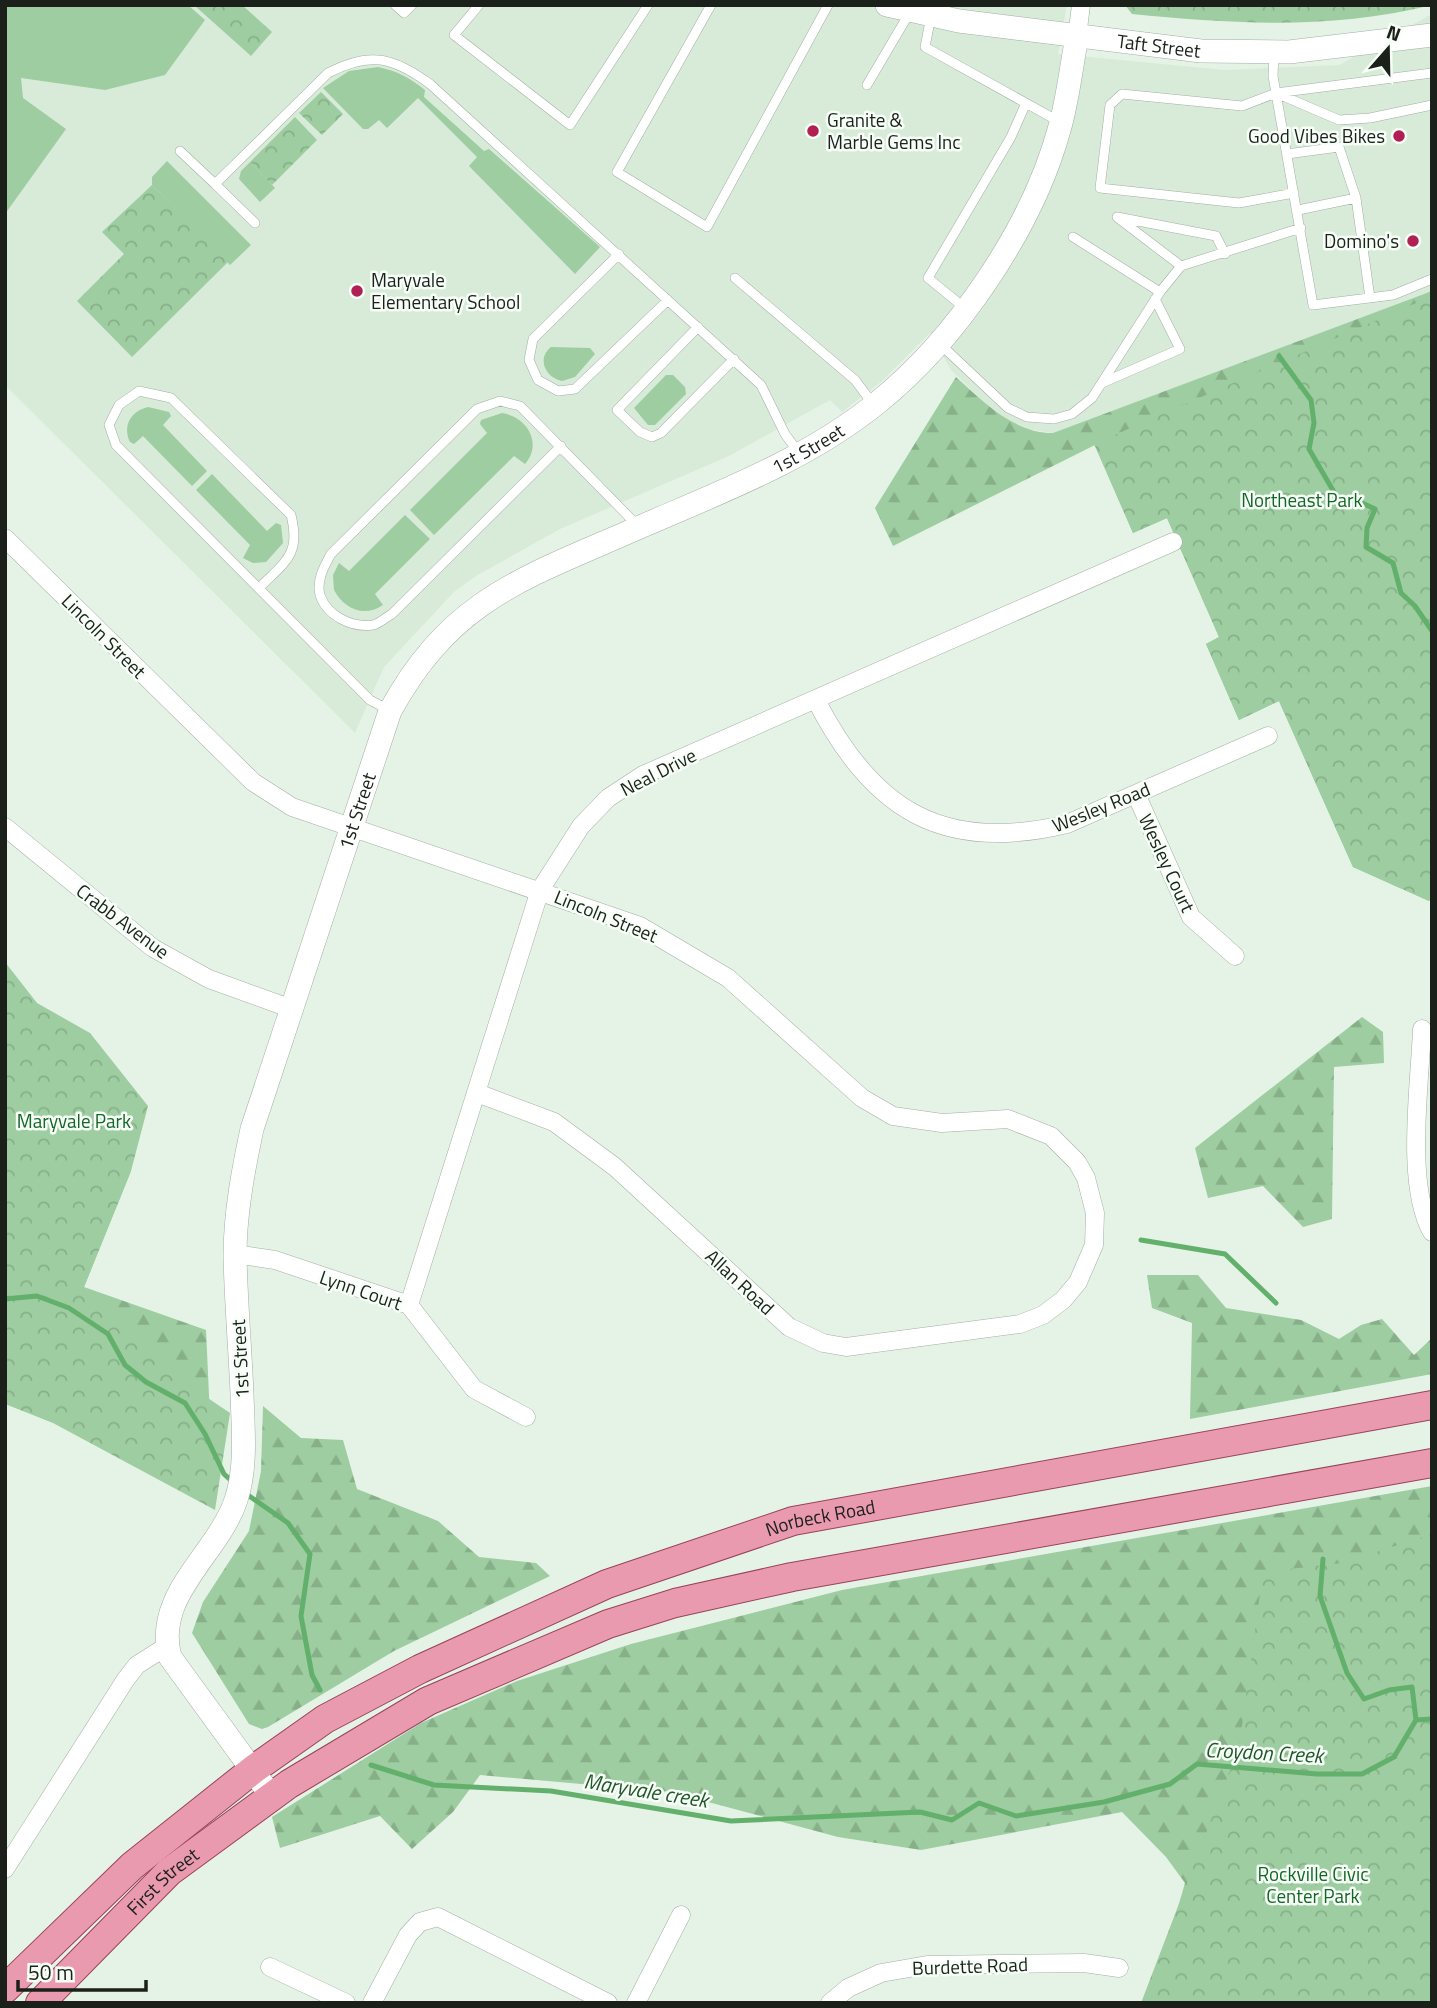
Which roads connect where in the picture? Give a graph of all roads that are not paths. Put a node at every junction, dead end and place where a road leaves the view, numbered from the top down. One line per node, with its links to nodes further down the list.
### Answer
1 (395, 5): 2 (lane)
2 (412, 5)
3 (479, 5): 4 (lane)
4 (648, 5)
5 (711, 5): 6 (lane)
6 (828, 5)
7 (887, 5): 9 (street, Taft Street)
8 (1081, 5): 11 (street, 1st Street)
9 (921, 11): 11 (street, Taft Street); 14 (lane); 16 (lane)
10 (1432, 35): 12 (street, Taft Street)
11 (1077, 37): 12 (street, Taft Street); 18 (street, 1st Street)
12 (1274, 52): 15 (lane)
13 (1432, 73): 15 (lane)
14 (867, 85)
15 (1276, 93): 17 (lane); 20 (lane); 22 (lane)
16 (1026, 103): 18 (lane); 36 (lane)
17 (1432, 105)
18 (1061, 122): 36 (street, 1st Street)
19 (180, 151): 21 (lane)
20 (1287, 154): 22 (lane); 23 (lane)
21 (215, 184): 25 (lane); 28 (lane)
22 (1294, 193): 24 (lane)
23 (1356, 198): 24 (lane); 34 (lane)
24 (1298, 210): 26 (lane)
25 (255, 223)
26 (1301, 228): 29 (lane); 34 (lane)
27 (1073, 237): 33 (lane)
28 (619, 254): 35 (lane); 35 (lane)
29 (1225, 254): 30 (lane); 30 (lane)
30 (1181, 266): 33 (lane)
31 (735, 278): 41 (lane)
32 (1432, 279): 34 (lane)
33 (1158, 296): 40 (lane); 40 (lane)
34 (1370, 298)
35 (668, 300): 37 (lane)
36 (966, 310): 38 (street, 1st Street)
37 (698, 327): 39 (lane); 39 (lane)
38 (937, 342): 40 (lane); 41 (street, 1st Street)
39 (734, 359): 43 (lane)
40 (1102, 383)
41 (874, 406): 43 (street, 1st Street)
42 (561, 446): 42 (lane); 44 (lane)
43 (799, 454): 44 (street, 1st Street)
44 (639, 527): 49 (street, 1st Street)
45 (5, 538): 53 (street, Lincoln Street)
46 (1174, 542): 48 (street, Neal Drive)
47 (258, 588): 47 (lane); 49 (lane)
48 (816, 700): 51 (street, Wesley Road); 54 (street, Neal Drive)
49 (390, 711): 53 (street, 1st Street)
50 (1268, 736): 51 (street, Wesley Road)
51 (1136, 794): 55 (street, Wesley Court)
52 (5, 827): 56 (street, Crabb Avenue)
53 (350, 830): 54 (street, Lincoln Street); 56 (street, 1st Street)
54 (540, 890): 58 (street, Neal Drive); 62 (street, Lincoln Street)
55 (1235, 956)
56 (292, 1009): 60 (street, 1st Street)
57 (1422, 1029): 59 (street)
58 (477, 1093): 61 (street, Neal Drive); 62 (street, Allan Road)
59 (1432, 1232)
60 (235, 1254): 61 (street, Lynn Court); 66 (street, 1st Street)
61 (409, 1305): 64 (street, Lynn Court)
62 (1043, 1315)
63 (1432, 1405): 67 (main road, Norbeck Road)
64 (526, 1417)
65 (1432, 1463): 68 (main road)
66 (167, 1646): 67 (street); 69 (street)
67 (254, 1769): 68 (street); 73 (main road, First Street)
68 (272, 1797): 74 (main road, First Street)
69 (5, 1869)
70 (681, 1915): 78 (street)
71 (271, 1967): 75 (street)
72 (1119, 1968): 79 (street, Burdette Road)
73 (5, 1989)
74 (40, 2003)
75 (346, 2003)
76 (372, 2003): 77 (street)
77 (608, 2003)
78 (636, 2003)
79 (830, 2003)

